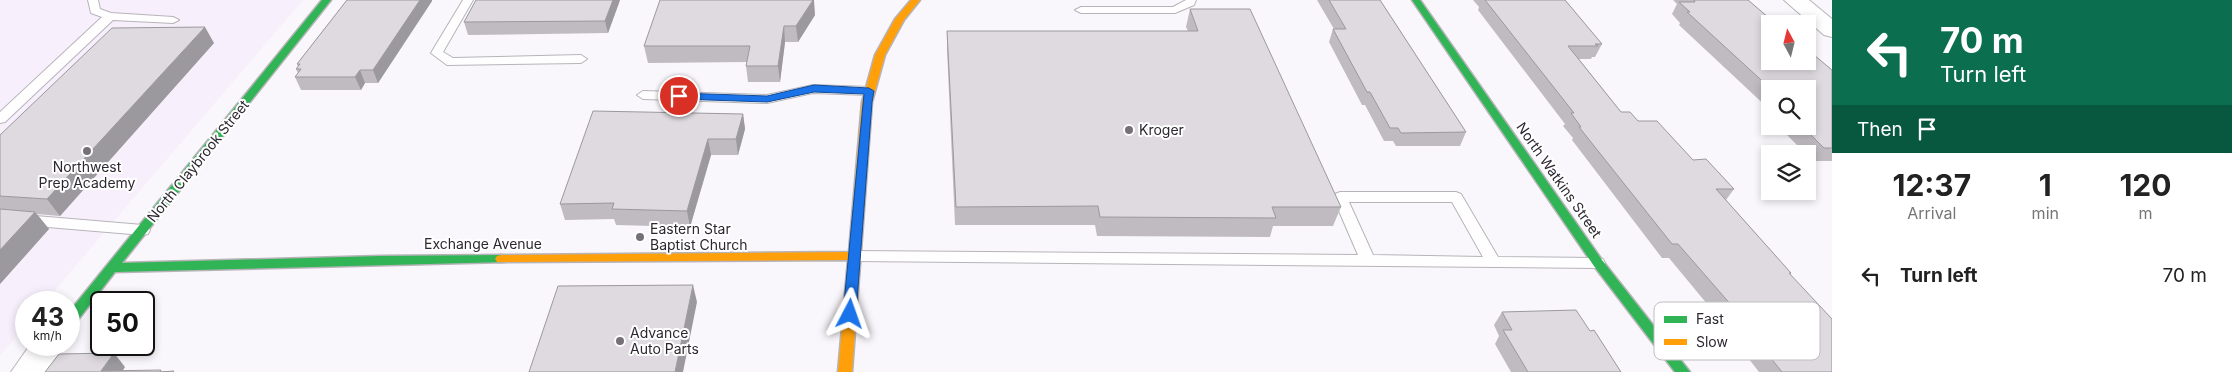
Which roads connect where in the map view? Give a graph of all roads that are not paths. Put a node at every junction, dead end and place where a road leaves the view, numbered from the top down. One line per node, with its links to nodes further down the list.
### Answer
1 (93, 0): 9 (lane)
2 (327, 0): 17 (street, North Claybrook Street)
3 (468, 0): 12 (lane)
4 (916, 0): 13 (street)
5 (1191, 0): 8 (lane)
6 (1416, 0): 21 (street, North Watkins Street)
7 (1795, 0): 11 (street)
8 (1081, 10)
9 (110, 16): 10 (lane); 15 (lane)
10 (173, 20)
11 (1832, 30)
12 (581, 60)
13 (869, 91): 14 (lane); 18 (street)
14 (643, 95)
15 (0, 119)
16 (0, 218): 17 (lane)
17 (143, 230): 22 (street, North Claybrook Street)
18 (854, 256): 19 (lane); 22 (street, Exchange Avenue); 28 (street)
19 (1368, 261): 20 (lane); 20 (lane)
20 (1494, 262): 21 (lane)
21 (1598, 263): 24 (street, North Watkins Street)
22 (112, 268): 23 (street, North Claybrook Street)
23 (80, 307)
24 (1654, 335)
25 (40, 356): 27 (street)
26 (1674, 360): 29 (street, North Watkins Street)
27 (28, 372)
28 (845, 372)
29 (1683, 372)

